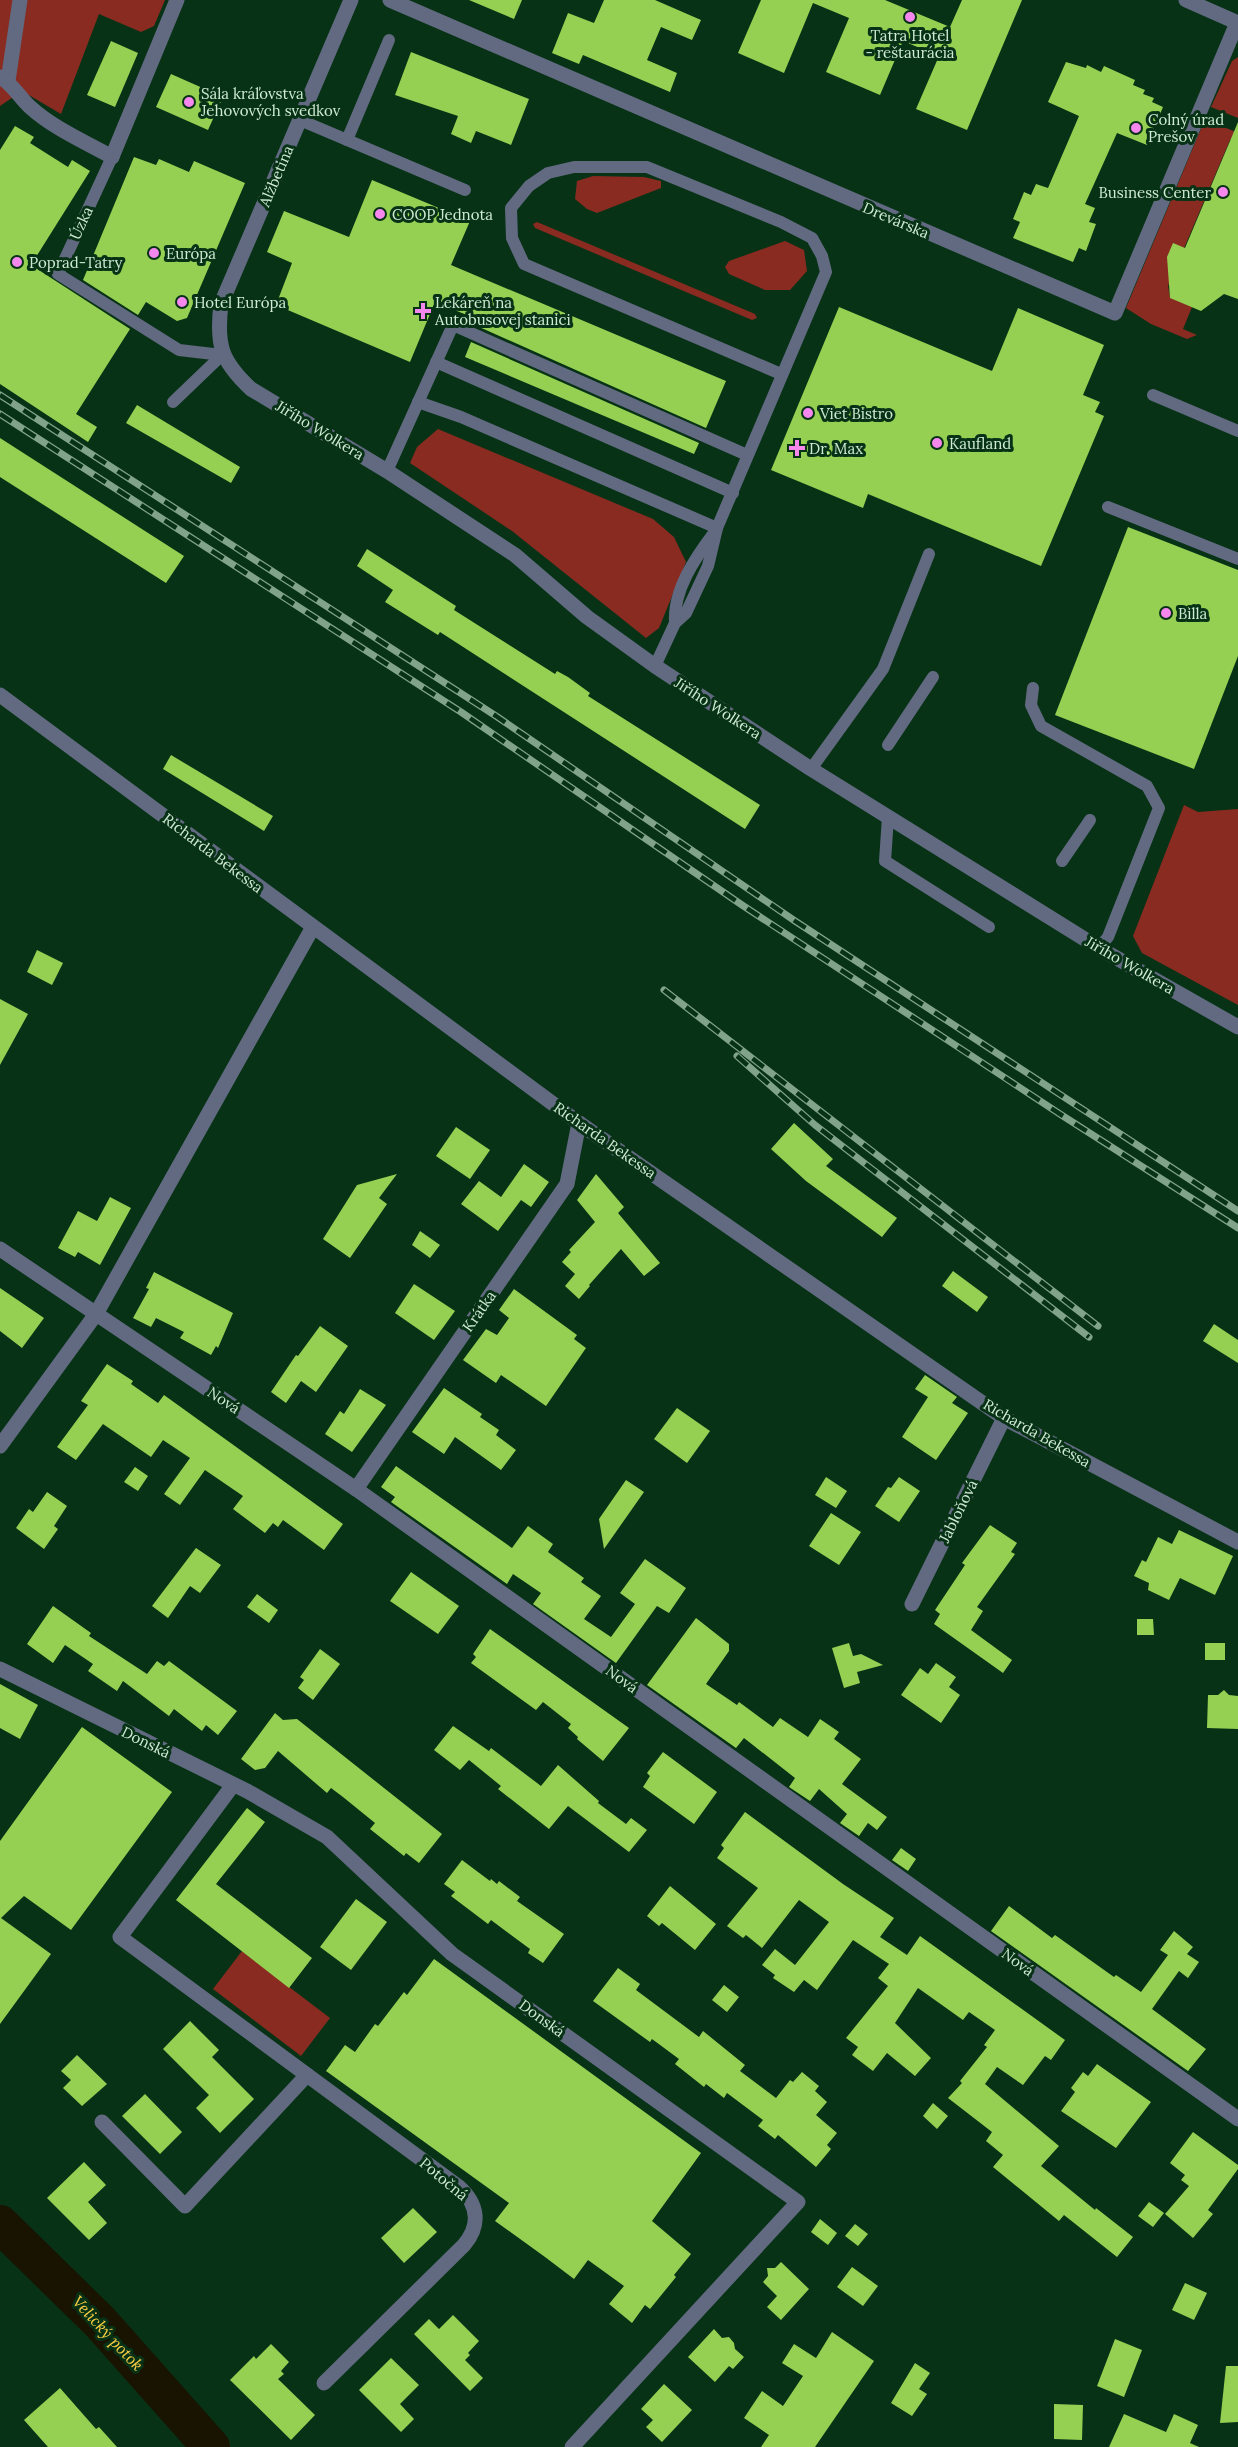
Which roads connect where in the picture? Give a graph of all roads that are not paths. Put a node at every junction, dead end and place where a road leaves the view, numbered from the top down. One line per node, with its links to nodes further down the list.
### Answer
1 (20, 0): 8 (street)
2 (177, 0): 11 (street, Úzka)
3 (351, 0): 9 (street, Alžbetina)
4 (390, 0): 6 (street, Drevárska)
5 (1186, 0): 6 (street)
6 (1238, 23)
7 (389, 40): 10 (lane)
8 (4, 79): 11 (street)
9 (300, 120): 10 (lane); 13 (street, Alžbetina)
10 (347, 140): 12 (lane)
11 (112, 157): 13 (lane, Úzka)
12 (465, 190)
13 (222, 356): 17 (lane); 21 (street, Jiřího Wolkera)
14 (436, 362): 18 (lane); 20 (lane); 22 (lane)
15 (781, 374): 15 (lane); 20 (lane)
16 (1153, 395): 19 (lane)
17 (173, 402)
18 (418, 402): 21 (lane); 24 (lane)
19 (1238, 431)
20 (747, 455): 22 (lane)
21 (387, 471): 27 (street, Jiřího Wolkera)
22 (733, 493): 24 (lane)
23 (1108, 507): 26 (lane)
24 (717, 528): 27 (lane)
25 (929, 554): 32 (lane)
26 (1238, 559)
27 (655, 666): 32 (street, Jiřího Wolkera)
28 (933, 677): 31 (lane)
29 (1033, 688): 38 (lane)
30 (0, 695): 36 (street, Richarda Bekessa)
31 (888, 745)
32 (811, 769): 33 (street, Jiřího Wolkera)
33 (888, 817): 37 (lane); 38 (street, Jiřího Wolkera)
34 (1090, 820): 35 (lane)
35 (1062, 861)
36 (313, 927): 40 (street, Richarda Bekessa); 42 (street)
37 (989, 927)
38 (1099, 948): 39 (street, Jiřího Wolkera)
39 (1238, 1027)
40 (579, 1123): 43 (street, Richarda Bekessa); 45 (street, Krátka)
41 (0, 1249): 42 (street, Nová)
42 (96, 1314): 44 (street); 45 (street, Nová)
43 (1004, 1418): 46 (street, Richarda Bekessa); 47 (street, Jabloňová)
44 (0, 1446)
45 (356, 1489): 51 (street, Nová)
46 (1238, 1542)
47 (912, 1604)
48 (0, 1669): 49 (street, Donská)
49 (233, 1785): 50 (street, Potočná); 54 (street, Donská)
50 (307, 2075): 52 (street); 53 (street, Potočná)
51 (1238, 2119)
52 (102, 2122)
53 (324, 2383)
54 (572, 2447)

